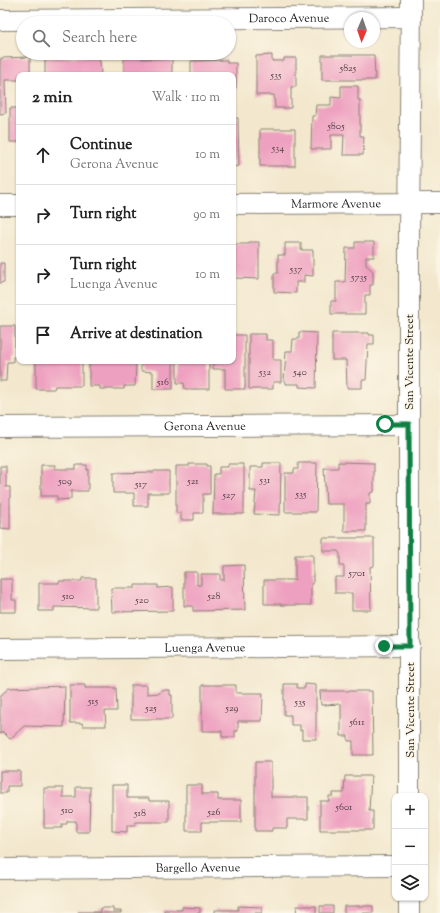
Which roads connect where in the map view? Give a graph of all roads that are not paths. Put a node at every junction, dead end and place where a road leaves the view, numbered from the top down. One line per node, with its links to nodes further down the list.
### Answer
1 (411, 9): 2 (street, Daroco Avenue); 6 (street, San Vicente Street)
2 (149, 16)
3 (0, 20): 4 (street, Daroco Avenue)
4 (16, 20)
5 (236, 204): 6 (street, Marmore Avenue)
6 (410, 204): 7 (street, Marmore Avenue); 10 (street, San Vicente Street)
7 (440, 204)
8 (0, 205): 9 (street)
9 (16, 205)
10 (409, 424): 11 (street, Gerona Avenue); 12 (street, San Vicente Street)
11 (0, 427)
12 (410, 646): 13 (street, Luenga Avenue); 14 (street, San Vicente Street)
13 (0, 649)
14 (409, 793)
15 (392, 866): 16 (street, Bargello Avenue)
16 (0, 869)
17 (409, 901): 18 (street)
18 (409, 913)

